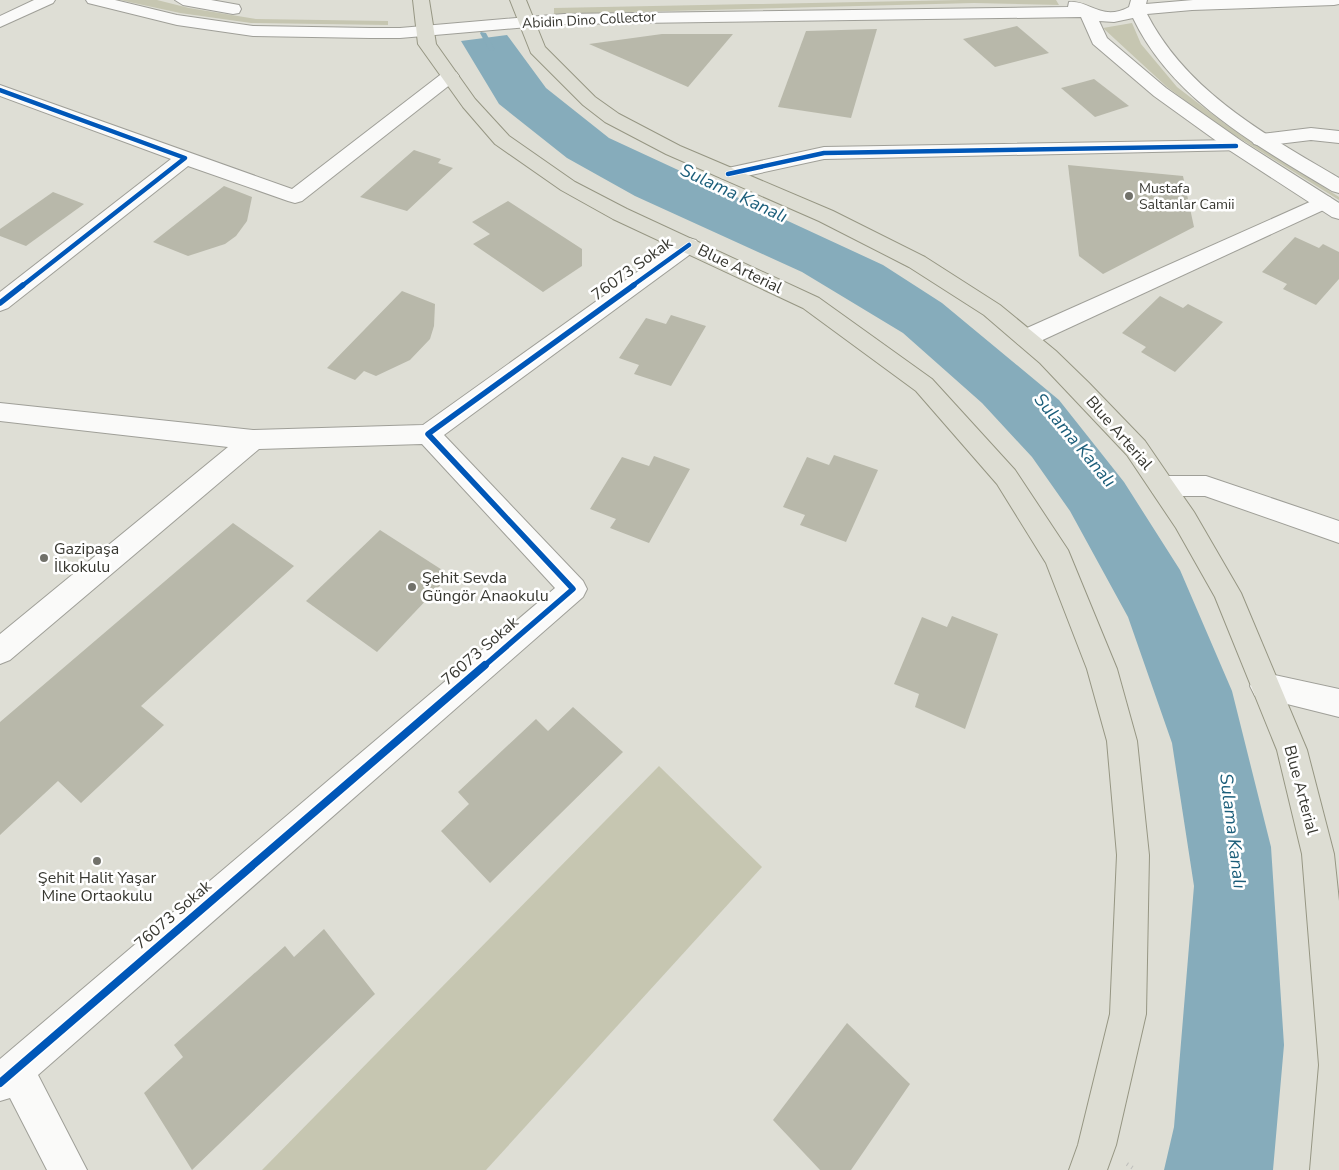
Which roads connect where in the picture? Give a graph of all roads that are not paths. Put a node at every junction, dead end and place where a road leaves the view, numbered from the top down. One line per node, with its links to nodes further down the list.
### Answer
1 (47, 0): 15 (street)
2 (94, 0): 14 (street, Abidin Dino Collector)
3 (183, 0): 11 (street)
4 (654, 0): 7 (street, Abidin Dino Collector)
5 (1070, 0): 12 (street)
6 (1334, 0): 8 (street)
7 (560, 3)
8 (1138, 5): 12 (street); 19 (street)
9 (502, 7): 10 (street, Abidin Dino Collector)
10 (525, 8): 12 (street, Abidin Dino Collector); 14 (street, Abidin Dino Collector); 22 (main road, Blue Arterial)
11 (246, 11)
12 (1087, 12): 20 (street)
13 (406, 14): 14 (street, Abidin Dino Collector)
14 (427, 14): 16 (main road, Blue Arterial)
15 (0, 22)
16 (450, 76): 21 (street); 25 (main road, Blue Arterial)
17 (0, 90): 21 (street)
18 (1339, 137): 19 (street)
19 (1261, 140): 23 (street)
20 (1236, 146): 22 (street); 24 (street)
21 (185, 158): 26 (street)
22 (728, 174): 27 (main road, Blue Arterial)
23 (1339, 187)
24 (1331, 207): 27 (street)
25 (689, 245): 29 (street, 76073 Sokak); 38 (main road, Blue Arterial)
26 (0, 303)
27 (1026, 338): 31 (main road, Blue Arterial)
28 (0, 412): 30 (street)
29 (428, 434): 30 (street); 36 (street, 76073 Sokak)
30 (253, 440): 33 (street)
31 (1162, 486): 32 (street); 34 (main road, Blue Arterial)
32 (1339, 532)
33 (0, 651)
34 (1265, 686): 35 (street); 39 (main road, Blue Arterial)
35 (1339, 704)
36 (7, 1076): 37 (street)
37 (68, 1170)
38 (1088, 1170)
39 (1329, 1170)

